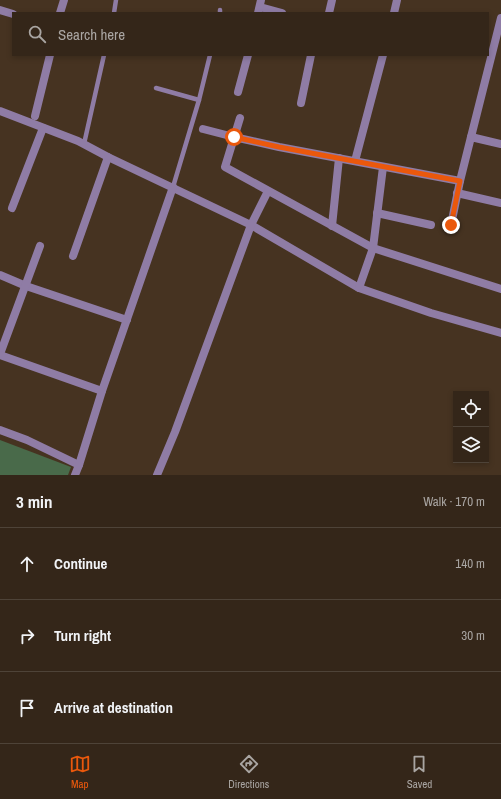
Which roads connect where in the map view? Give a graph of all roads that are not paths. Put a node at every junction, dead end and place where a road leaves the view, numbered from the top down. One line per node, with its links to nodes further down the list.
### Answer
1 (64, 0): 7 (street)
2 (116, 0): 8 (lane)
3 (332, 0): 10 (street)
4 (398, 0): 11 (street)
5 (260, 7): 9 (street)
6 (0, 10): 12 (street)
7 (60, 12)
8 (114, 12)
9 (278, 12)
10 (329, 12)
11 (394, 12)
12 (12, 14)
13 (501, 18): 30 (street)
14 (50, 56): 25 (street)
15 (104, 56): 31 (lane)
16 (210, 56): 22 (lane)
17 (248, 56): 21 (street)
18 (311, 56): 23 (street)
19 (383, 56): 35 (street)
20 (156, 88): 22 (lane)
21 (238, 92)
22 (199, 100): 38 (lane)
23 (302, 103)
24 (0, 112): 27 (street)
25 (34, 116)
26 (240, 118): 29 (street)
27 (43, 128): 31 (street); 42 (street)
28 (203, 129): 29 (street)
29 (234, 137): 34 (street); 39 (street)
30 (471, 137): 32 (street); 37 (street)
31 (84, 144): 33 (street)
32 (501, 144)
33 (108, 157): 38 (street); 50 (street)
34 (339, 158): 35 (street); 47 (street)
35 (355, 161): 36 (street)
36 (383, 167): 37 (street); 43 (street)
37 (460, 181): 40 (street)
38 (173, 187): 44 (street); 55 (street)
39 (268, 191): 44 (street); 47 (street)
40 (457, 193): 41 (street); 46 (street)
41 (501, 203)
42 (12, 208)
43 (377, 213): 45 (street); 49 (street)
44 (251, 225): 53 (street); 62 (street)
45 (431, 225)
46 (451, 225)
47 (332, 226): 49 (street)
48 (40, 246): 52 (street)
49 (373, 248): 53 (street); 54 (street)
50 (73, 256)
51 (0, 275): 52 (street)
52 (26, 286): 55 (street); 57 (street)
53 (359, 288): 56 (street)
54 (501, 289)
55 (127, 320): 58 (street)
56 (501, 333)
57 (0, 354): 58 (street)
58 (102, 391): 60 (street)
59 (0, 430): 60 (street)
60 (79, 465): 61 (street)
61 (75, 475)
62 (157, 475)

